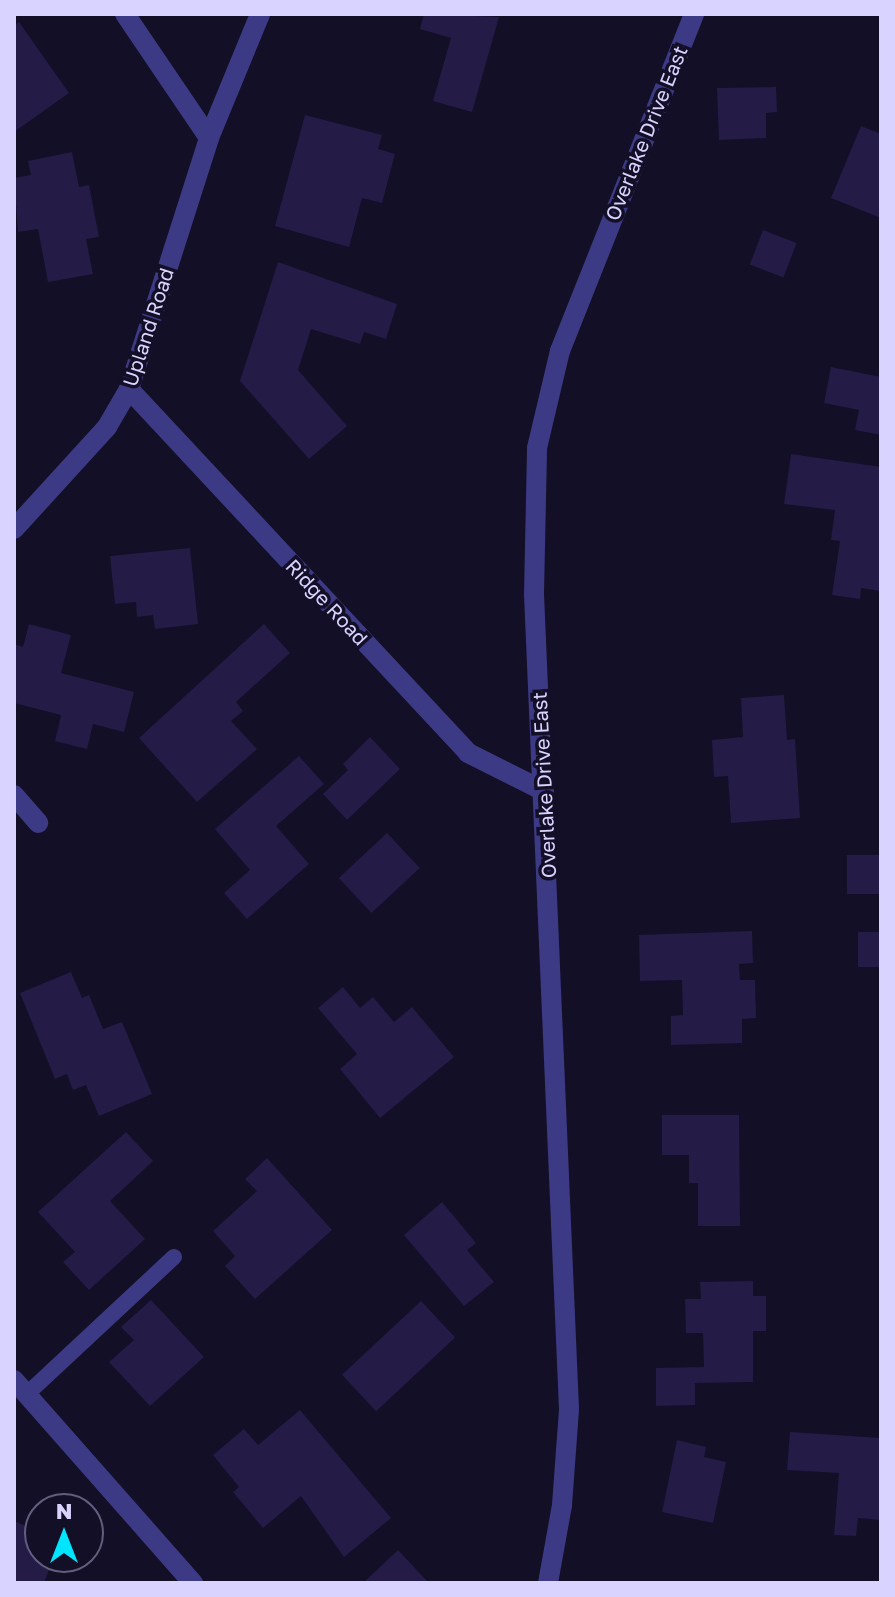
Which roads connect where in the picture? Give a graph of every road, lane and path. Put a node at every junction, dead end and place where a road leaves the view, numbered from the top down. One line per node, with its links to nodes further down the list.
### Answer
1 (125, 14): 4 (street)
2 (260, 14): 4 (street, Upland Road)
3 (694, 14): 7 (street, Overlake Drive East)
4 (209, 138): 5 (street, Upland Road)
5 (129, 389): 6 (street, Upland Road); 7 (street, Ridge Road)
6 (14, 529)
7 (544, 791): 13 (street, Overlake Drive East)
8 (14, 795): 9 (street)
9 (38, 823)
10 (174, 1257): 11 (lane)
11 (20, 1387): 12 (street)
12 (193, 1583)
13 (548, 1583)

